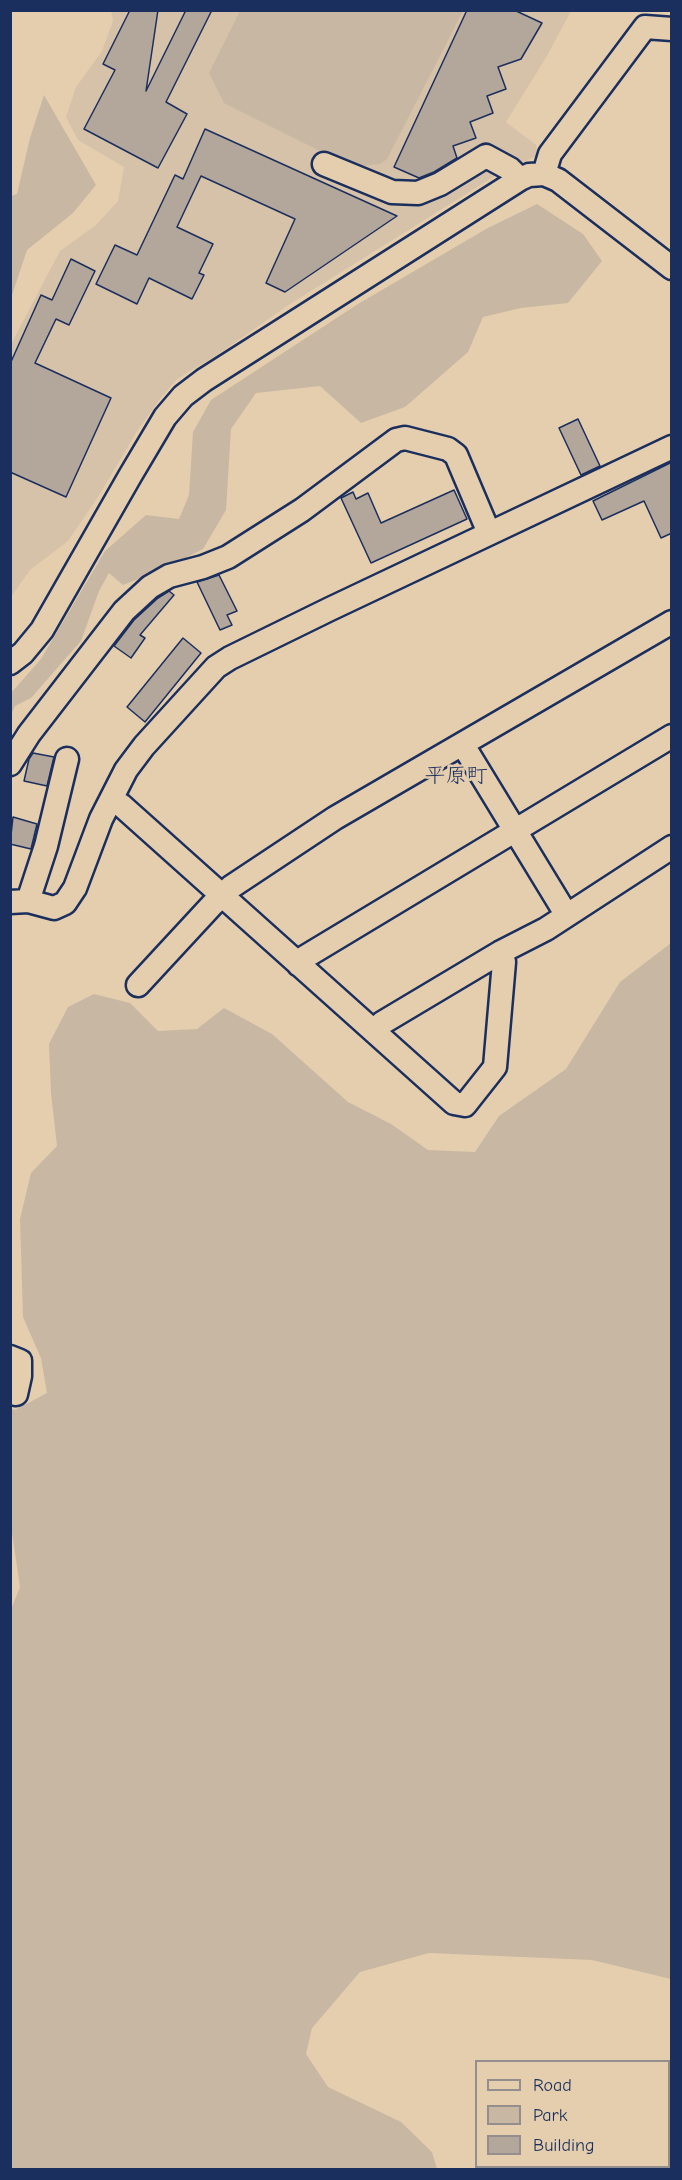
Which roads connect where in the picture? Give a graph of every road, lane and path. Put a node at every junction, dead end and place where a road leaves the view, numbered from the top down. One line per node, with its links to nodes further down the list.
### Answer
1 (672, 29): 3 (street)
2 (324, 164): 4 (street)
3 (544, 174): 4 (street); 5 (street)
4 (520, 179): 9 (street)
5 (672, 268)
6 (672, 447): 7 (street)
7 (489, 533): 13 (street); 14 (street)
8 (672, 622): 11 (street)
9 (10, 663)
10 (672, 736): 15 (street)
11 (463, 745): 15 (street); 17 (street)
12 (67, 759): 18 (street)
13 (10, 764)
14 (112, 800): 17 (street); 18 (street)
15 (514, 830): 19 (street); 21 (street)
16 (672, 847): 19 (street)
17 (221, 896): 21 (street); 22 (street)
18 (19, 902)
19 (566, 914): 20 (street)
20 (501, 952): 23 (street); 23 (street)
21 (299, 965): 23 (street)
22 (138, 985)
23 (375, 1032)
24 (10, 1357): 25 (street)
25 (16, 1394)

